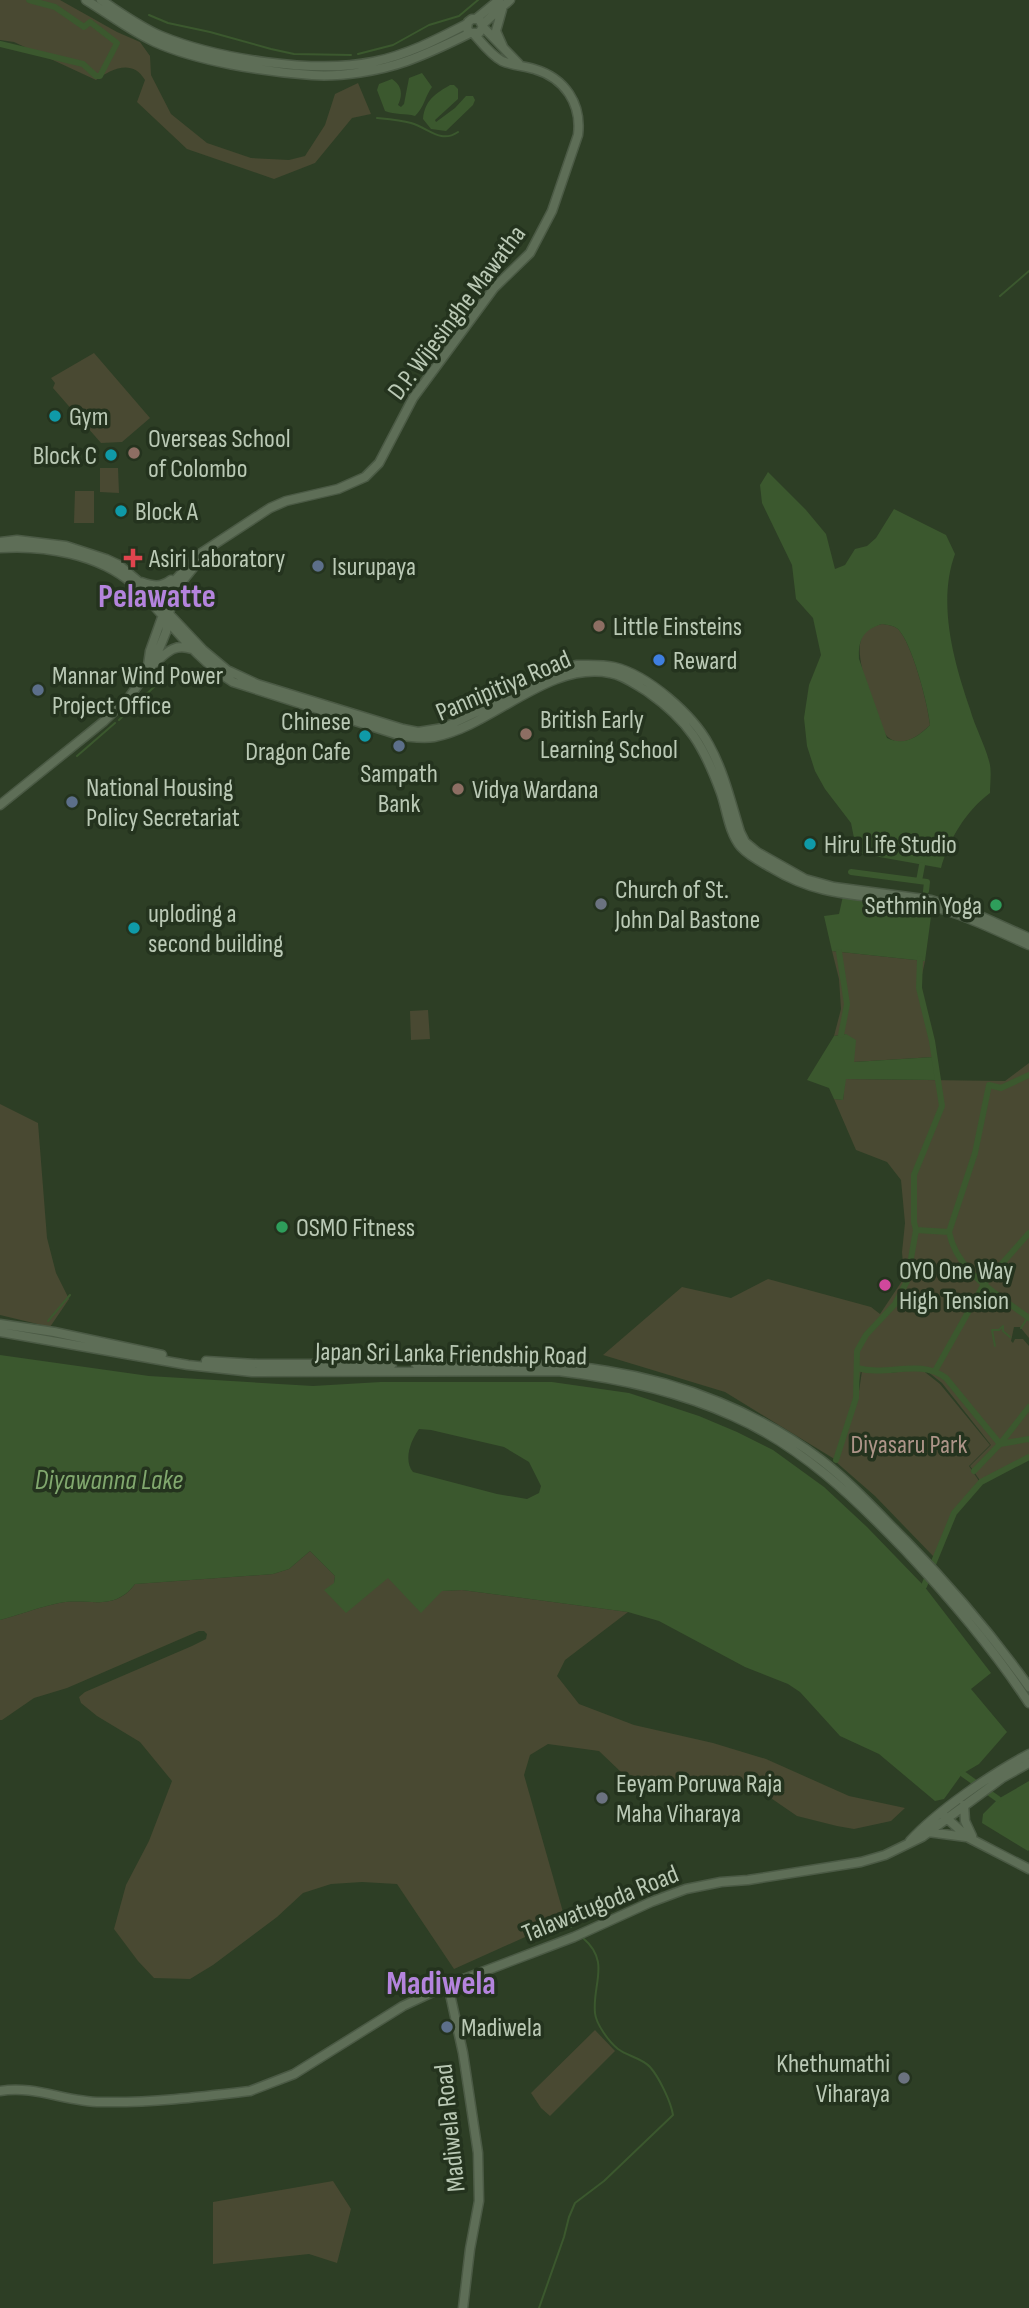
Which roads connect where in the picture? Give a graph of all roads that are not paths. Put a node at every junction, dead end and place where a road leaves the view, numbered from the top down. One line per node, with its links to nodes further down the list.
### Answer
1 (86, 0): 6 (main road)
2 (101, 0): 6 (main road)
3 (510, 0): 4 (main road)
4 (501, 3): 5 (main road); 7 (main road)
5 (481, 23): 6 (main road); 6 (main road); 7 (main road, D.P. Wijesinghe Mawatha)
6 (471, 30): 8 (main road, D.P. Wijesinghe Mawatha)
7 (505, 50): 8 (main road, D.P. Wijesinghe Mawatha)
8 (519, 64): 11 (main road, D.P. Wijesinghe Mawatha)
9 (0, 542): 13 (main road)
10 (0, 548): 14 (main road)
11 (206, 551): 12 (main road, D.P. Wijesinghe Mawatha); 14 (main road, D.P. Wijesinghe Mawatha)
12 (177, 575): 13 (main road); 14 (main road, D.P. Wijesinghe Mawatha)
13 (138, 581): 14 (main road)
14 (167, 616): 15 (main road, Pannipitiya Road); 16 (main road); 17 (main road); 19 (main road, Pannipitiya Road)
15 (192, 649): 16 (main road); 20 (main road, Pannipitiya Road)
16 (153, 664): 17 (main road)
17 (147, 672): 18 (main road)
18 (0, 805)
19 (1029, 938)
20 (1029, 945)
21 (0, 1324): 23 (main road, Japan Sri Lanka Friendship Road)
22 (0, 1332): 23 (main road, Japan Sri Lanka Friendship Road)
23 (922, 1563): 24 (main road, Japan Sri Lanka Friendship Road)
24 (936, 1578): 25 (main road, Japan Sri Lanka Friendship Road); 26 (main road, Japan Sri Lanka Friendship Road)
25 (1029, 1687)
26 (1029, 1703)
27 (1029, 1755): 29 (main road, Talawatugoda Road)
28 (1029, 1763): 29 (main road, Talawatugoda Road)
29 (1000, 1775): 30 (main road, Talawatugoda Road)
30 (975, 1793): 31 (main road, Talawatugoda Road); 32 (main road, Talawatugoda Road)
31 (964, 1805): 32 (main road, Talawatugoda Road); 34 (main road)
32 (946, 1814): 33 (main road, Talawatugoda Road); 34 (main road); 35 (main road, Talawatugoda Road)
33 (928, 1832): 34 (main road); 35 (main road, Talawatugoda Road)
34 (971, 1837): 36 (main road)
35 (908, 1843): 37 (main road, Talawatugoda Road)
36 (1029, 1869)
37 (448, 1985): 38 (main road, Talawatugoda Road); 39 (main road, Madiwela Road)
38 (0, 2091)
39 (463, 2308)

